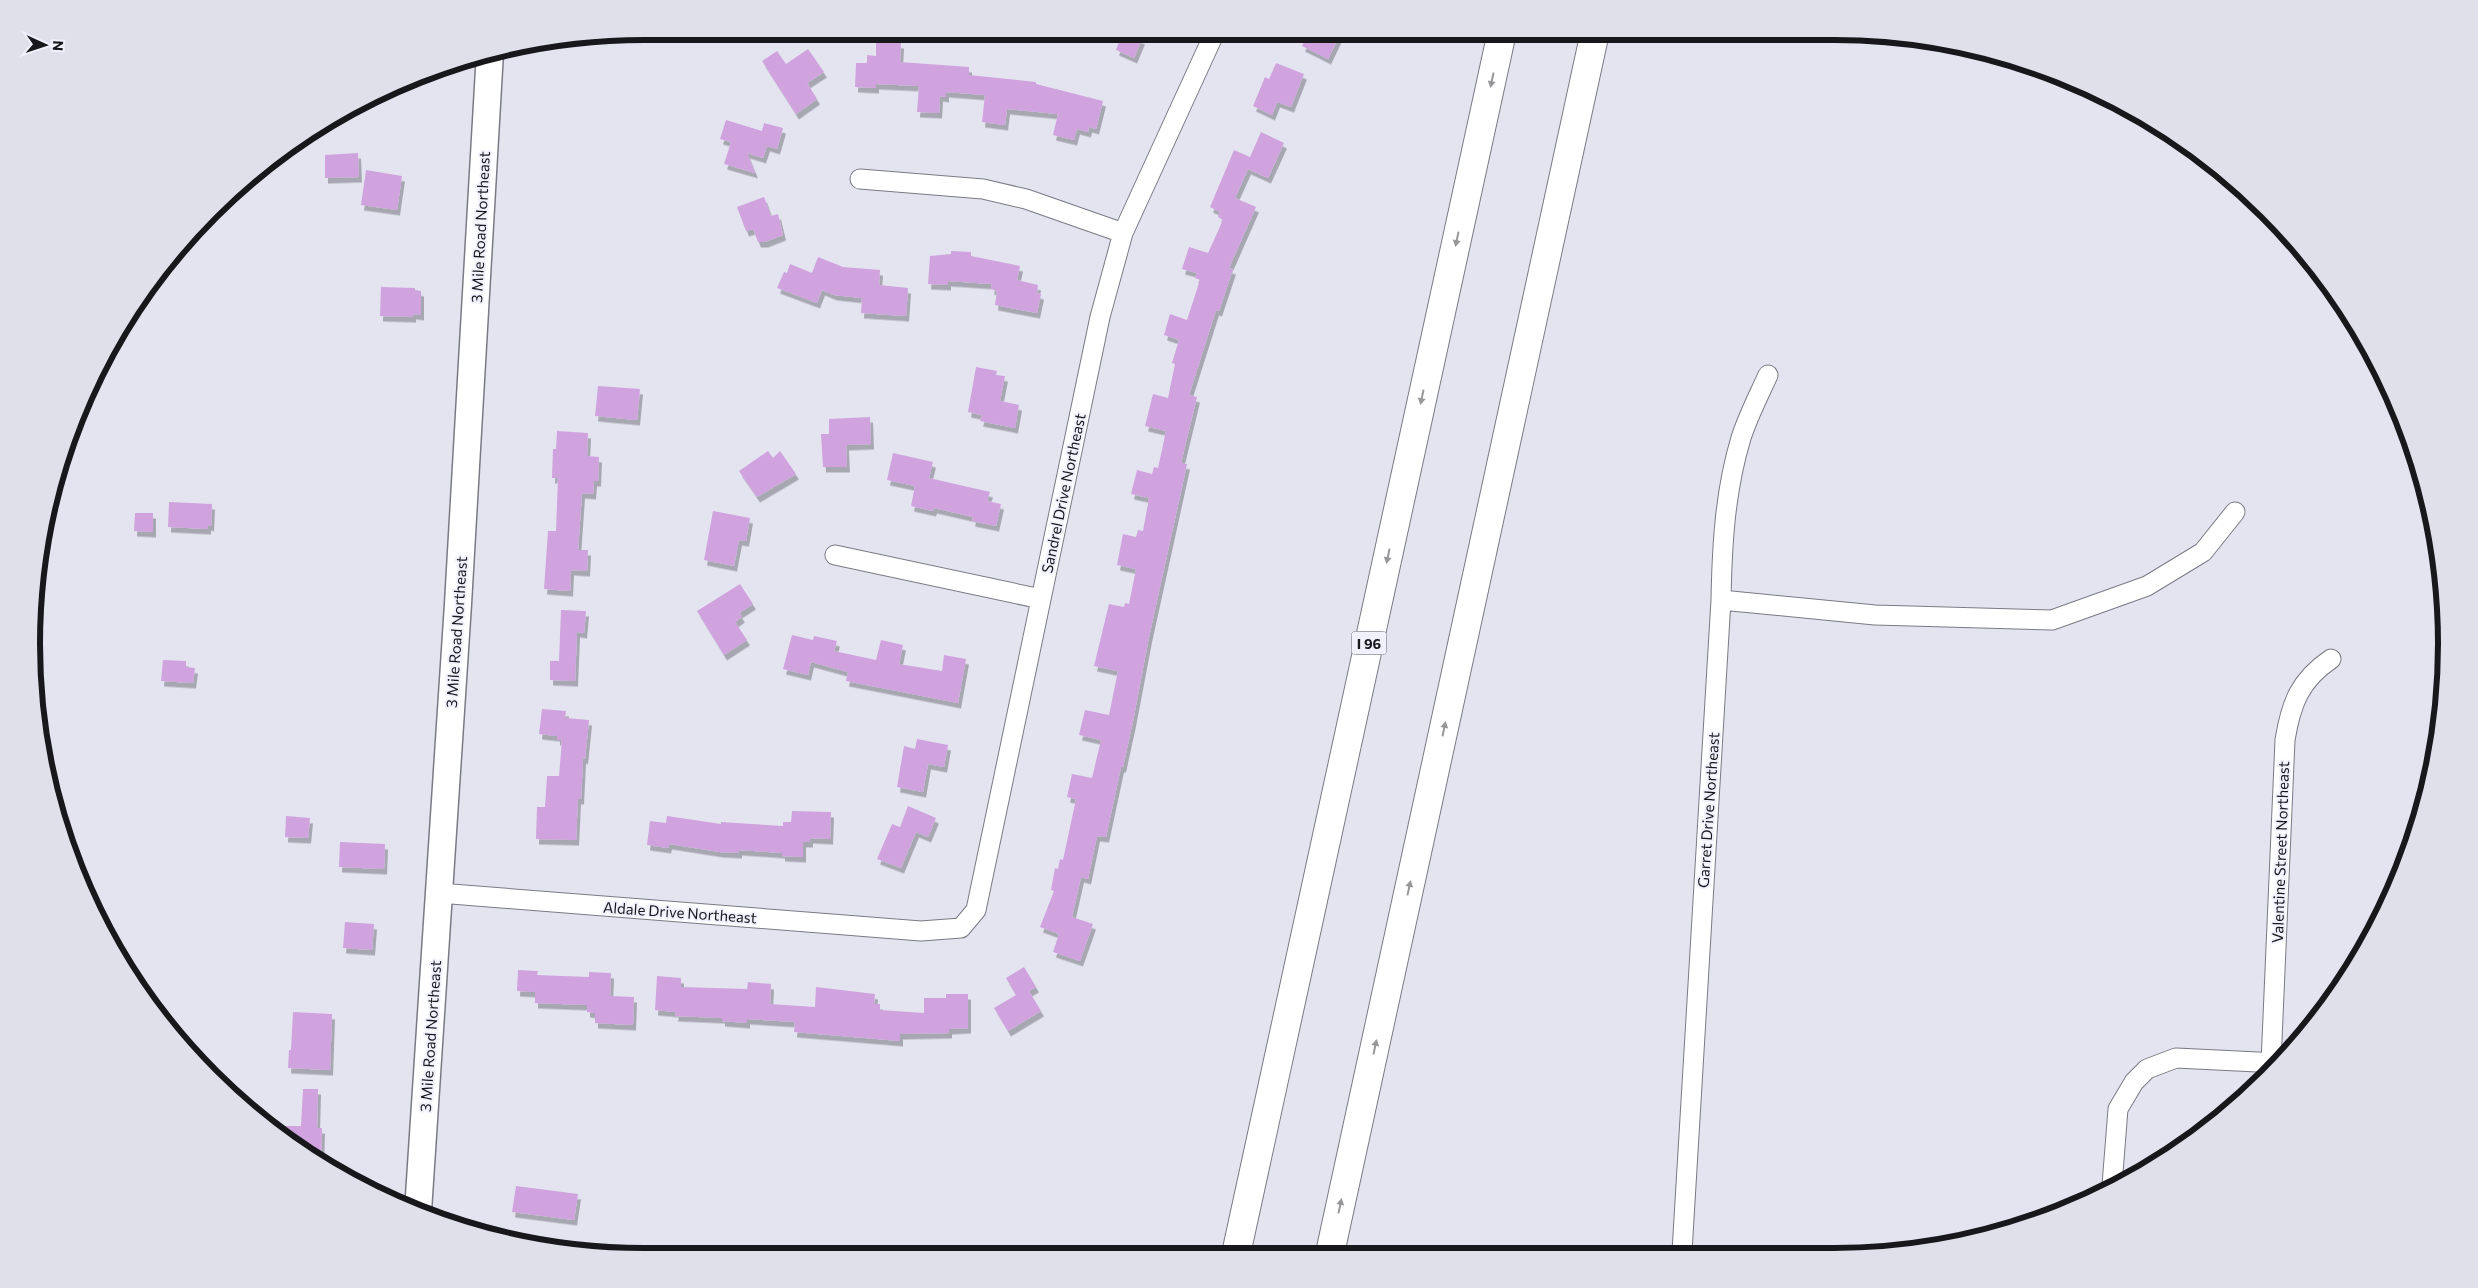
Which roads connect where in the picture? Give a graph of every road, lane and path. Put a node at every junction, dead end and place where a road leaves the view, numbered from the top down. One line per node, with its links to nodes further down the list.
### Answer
1 (1212, 40): 6 (street, Sandrel Drive Northeast)
2 (1500, 40): 19 (highway, I 96, one-way to 19)
3 (1593, 40): 20 (highway, one-way to 3)
4 (489, 61): 13 (main road, 3 Mile Road Northeast)
5 (860, 180): 6 (street)
6 (1123, 233): 10 (street, Sandrel Drive Northeast)
7 (1768, 375): 11 (street, Garret Drive Northeast)
8 (2236, 512): 11 (street)
9 (835, 555): 10 (street)
10 (1041, 599): 14 (street, Sandrel Drive Northeast)
11 (1721, 600): 21 (street, Garret Drive Northeast)
12 (2331, 658): 15 (street, Valentine Street Northeast)
13 (439, 893): 14 (street, Aldale Drive Northeast); 18 (main road, 3 Mile Road Northeast)
14 (921, 931)
15 (2275, 1056)
16 (2269, 1063): 17 (street)
17 (2112, 1180)
18 (418, 1204)
19 (1237, 1248)
20 (1331, 1248)
21 (1682, 1248)

